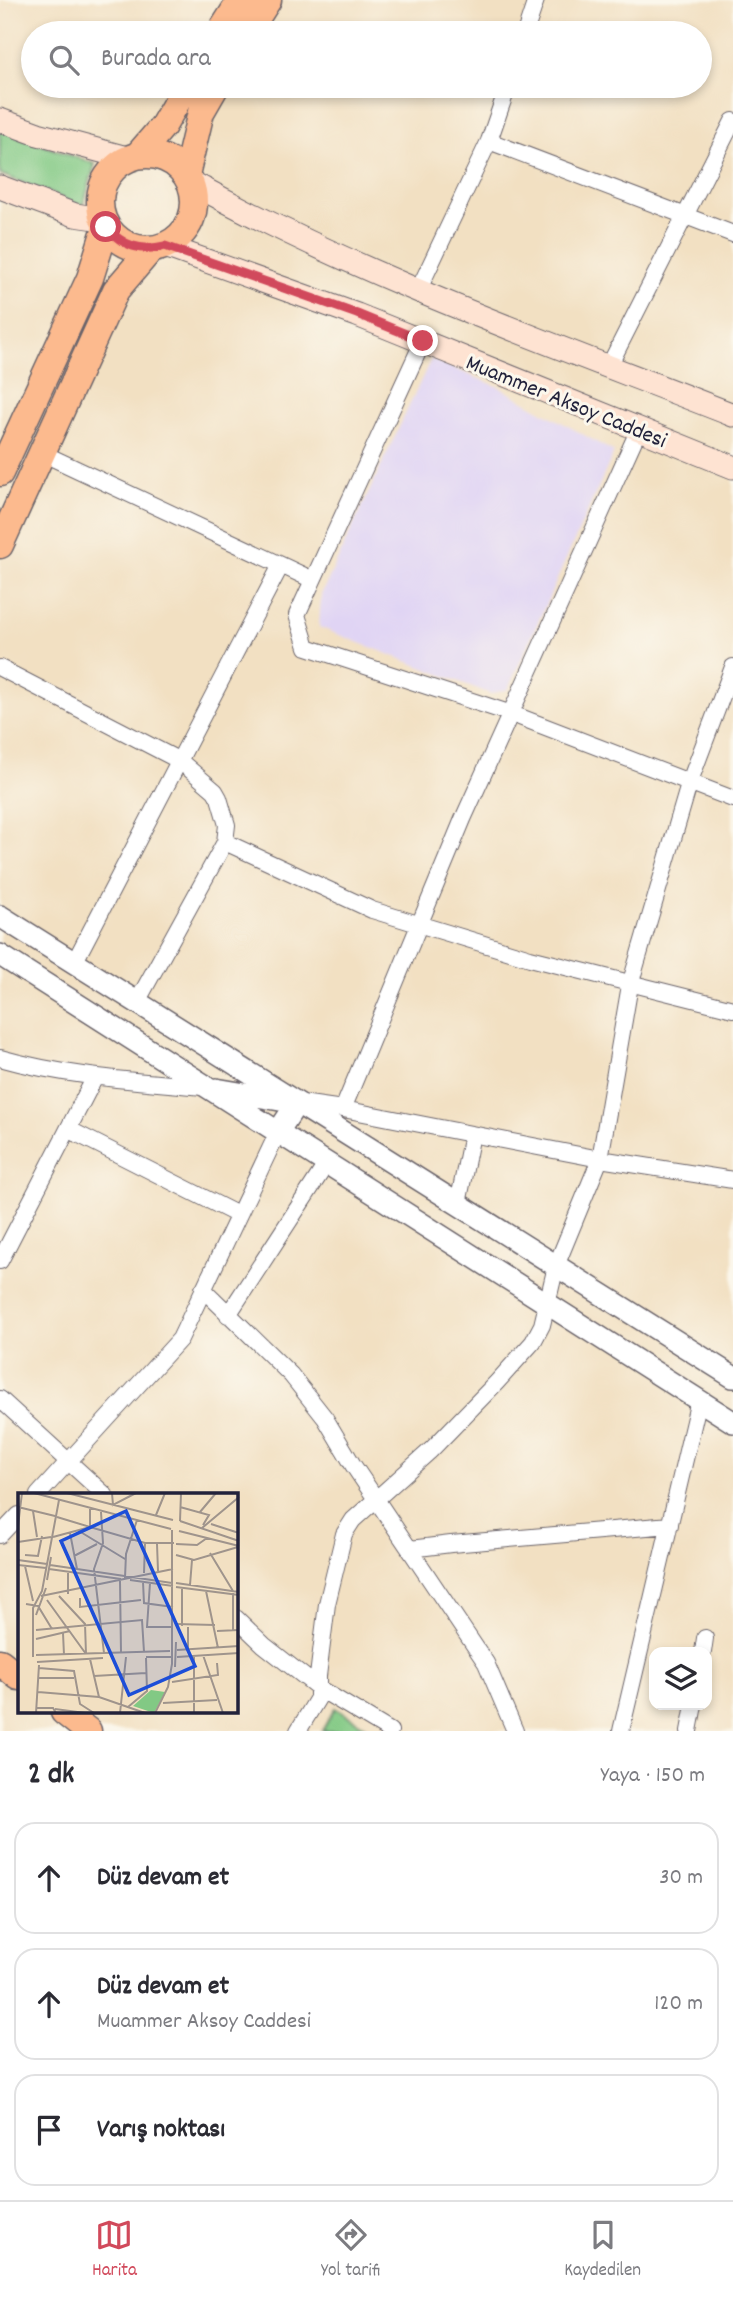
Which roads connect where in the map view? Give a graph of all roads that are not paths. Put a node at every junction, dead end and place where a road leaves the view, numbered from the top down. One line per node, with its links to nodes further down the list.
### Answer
1 (242, 0): 4 (main road)
2 (268, 0): 5 (main road)
3 (536, 0): 6 (street)
4 (228, 21)
5 (255, 21)
6 (529, 21)
7 (179, 98): 13 (main road)
8 (209, 98): 14 (main road)
9 (504, 98): 12 (street)
10 (0, 120): 13 (main road)
11 (733, 121): 16 (street)
12 (489, 141): 16 (street); 20 (street)
13 (132, 157): 14 (main road); 17 (main road)
14 (188, 178): 19 (main road); 20 (main road, Muammer Aksoy Caddesi)
15 (0, 187): 17 (main road)
16 (684, 216): 18 (street); 22 (street)
17 (105, 223): 19 (main road); 27 (main road)
18 (733, 234)
19 (158, 247): 21 (main road, Muammer Aksoy Caddesi); 25 (main road)
20 (418, 291): 22 (main road, Muammer Aksoy Caddesi)
21 (423, 341): 24 (main road, Muammer Aksoy Caddesi); 30 (street)
22 (609, 366): 23 (main road, Muammer Aksoy Caddesi)
23 (733, 415)
24 (639, 429): 26 (main road, Muammer Aksoy Caddesi); 33 (street)
25 (42, 453): 28 (main road); 29 (street)
26 (733, 467)
27 (0, 473)
28 (0, 545)
29 (282, 565): 30 (street); 34 (street)
30 (313, 580): 33 (street)
31 (733, 667): 35 (street)
32 (0, 668): 34 (street)
33 (512, 714): 35 (street); 39 (street)
34 (180, 761): 37 (street); 41 (street)
35 (690, 781): 36 (street); 42 (street)
36 (733, 799)
37 (225, 842): 39 (street); 43 (street)
38 (0, 916): 41 (street)
39 (418, 924): 42 (street); 49 (street)
40 (0, 955): 47 (street)
41 (75, 963): 43 (street)
42 (629, 985): 44 (street); 53 (street)
43 (136, 1002): 48 (street)
44 (733, 1009)
45 (0, 1058): 46 (street)
46 (95, 1077): 47 (street); 50 (street)
47 (207, 1087): 48 (street); 51 (street)
48 (297, 1102): 49 (street); 51 (street); 56 (street)
49 (343, 1109): 52 (street)
50 (68, 1129): 57 (street); 58 (street)
51 (278, 1132): 54 (street); 57 (street)
52 (472, 1134): 53 (street); 56 (street)
53 (600, 1159): 55 (street); 59 (street)
54 (327, 1163): 61 (street); 62 (street)
55 (733, 1180)
56 (458, 1204): 59 (street)
57 (238, 1215): 60 (street)
58 (0, 1261)
59 (556, 1266): 61 (street); 63 (street)
60 (203, 1289): 62 (street); 67 (street)
61 (547, 1303): 65 (street); 70 (street)
62 (229, 1315): 70 (street)
63 (733, 1377)
64 (0, 1399): 67 (street)
65 (699, 1400): 66 (street); 72 (street)
66 (733, 1422)
67 (70, 1461): 68 (street); 69 (street)
68 (40, 1493)
69 (103, 1493)
70 (376, 1499): 74 (street); 78 (street)
71 (18, 1516): 73 (street)
72 (670, 1525): 74 (street); 85 (street)
73 (0, 1535)
74 (410, 1549): 84 (street)
75 (238, 1620): 78 (street)
76 (0, 1662): 77 (main road)
77 (18, 1676)
78 (320, 1689): 82 (street); 83 (street)
79 (693, 1710): 86 (street)
80 (67, 1714): 81 (main road)
81 (88, 1731)
82 (298, 1731)
83 (390, 1731)
84 (515, 1731)
85 (621, 1731)
86 (689, 1731)

